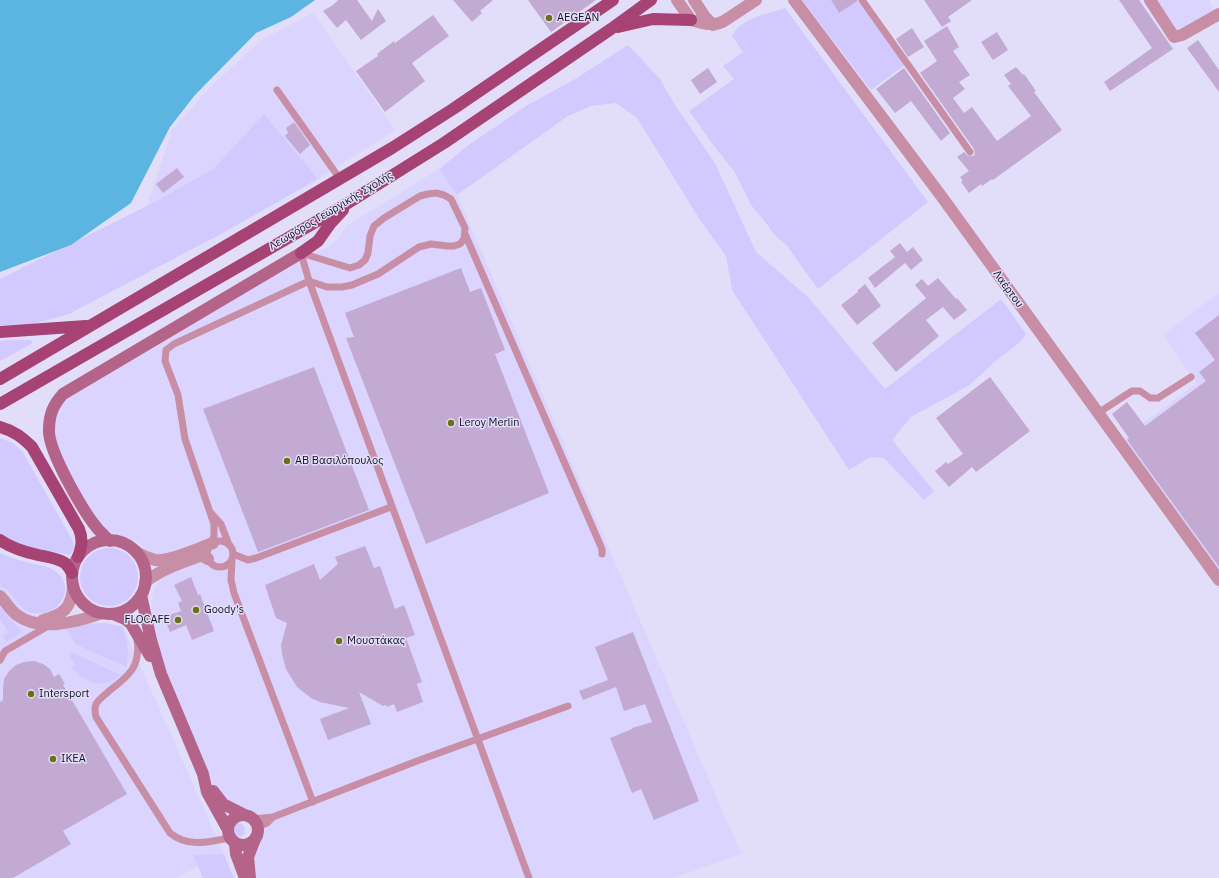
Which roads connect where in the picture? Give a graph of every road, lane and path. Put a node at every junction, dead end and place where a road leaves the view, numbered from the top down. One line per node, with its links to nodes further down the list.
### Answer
1 (613, 0): 15 (main road, Λεωφόρος Γεωργικής Σχολής)
2 (650, 0): 12 (main road, Λεωφόρος Γεωργικής Σχολής)
3 (677, 0): 10 (street)
4 (694, 0): 11 (street)
5 (756, 0): 11 (street)
6 (794, 0): 25 (street, Λαέρτου)
7 (862, 0): 14 (lane)
8 (1150, 0): 9 (street)
9 (1219, 14)
10 (691, 20): 11 (street); 12 (main road)
11 (713, 25)
12 (611, 29): 16 (main road, Λεωφόρος Γεωργικής Σχολής)
13 (277, 90): 15 (lane)
14 (970, 152)
15 (340, 179): 20 (main road, Λεωφόρος Γεωργικής Σχολής)
16 (357, 197): 18 (main road); 24 (main road, Λεωφόρος Γεωργικής Σχολής)
17 (465, 234): 18 (lane); 19 (lane); 34 (lane)
18 (301, 254): 19 (lane); 30 (street)
19 (309, 281): 27 (lane); 28 (lane)
20 (89, 326): 21 (main road); 23 (main road, Λεωφόρος Γεωργικής Σχολής)
21 (0, 332)
22 (1191, 377): 25 (lane)
23 (0, 379)
24 (0, 404)
25 (1098, 413): 39 (street, Λαέρτου)
26 (0, 428): 36 (main road)
27 (391, 507): 35 (lane); 51 (lane)
28 (211, 514): 31 (lane); 32 (lane)
29 (0, 540): 38 (main road)
30 (110, 541): 33 (street); 36 (street)
31 (211, 544): 32 (lane); 33 (street); 37 (lane)
32 (228, 545): 35 (lane)
33 (135, 551): 40 (street)
34 (602, 554)
35 (232, 556): 37 (lane); 53 (lane)
36 (78, 557): 38 (street)
37 (208, 559): 40 (street)
38 (72, 573): 41 (street)
39 (1219, 580)
40 (145, 582): 42 (street)
41 (73, 586): 44 (street); 45 (street)
42 (141, 595): 44 (street); 49 (street)
43 (0, 596): 45 (street)
44 (107, 614): 46 (street); 47 (street)
45 (36, 622): 46 (street)
46 (53, 624): 48 (lane)
47 (136, 630): 49 (street); 55 (lane)
48 (0, 660)
49 (161, 674): 52 (street)
50 (568, 706): 51 (lane)
51 (477, 739): 53 (lane); 59 (lane)
52 (203, 774): 54 (street); 55 (street)
53 (313, 802): 54 (lane)
54 (252, 820): 55 (street); 56 (street)
55 (231, 837): 56 (street); 57 (street)
56 (255, 839): 58 (street)
57 (245, 878)
58 (250, 878)
59 (529, 878)

